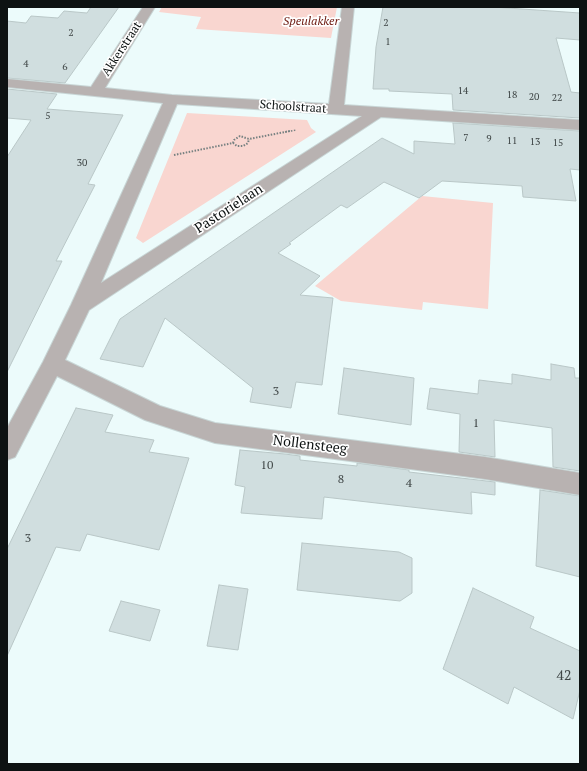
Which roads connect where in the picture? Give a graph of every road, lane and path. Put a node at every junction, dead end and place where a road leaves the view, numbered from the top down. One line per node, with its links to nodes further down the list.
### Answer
1 (149, 7): 4 (street, Akkerstraat)
2 (348, 7): 7 (street)
3 (7, 83): 4 (street, Schoolstraat)
4 (95, 92): 5 (street, Schoolstraat)
5 (172, 99): 6 (street, Schoolstraat); 12 (street)
6 (317, 109): 7 (street, Schoolstraat); 10 (path)
7 (336, 110): 8 (street, Schoolstraat)
8 (378, 112): 9 (street, Schoolstraat); 13 (street, Pastorielaan)
9 (580, 125)
10 (249, 140): 11 (path); 11 (path)
11 (233, 143): 12 (path)
12 (148, 155): 13 (street)
13 (81, 305): 14 (street)
14 (53, 364): 15 (street); 16 (street, Nollensteeg)
15 (7, 450)
16 (580, 484)

